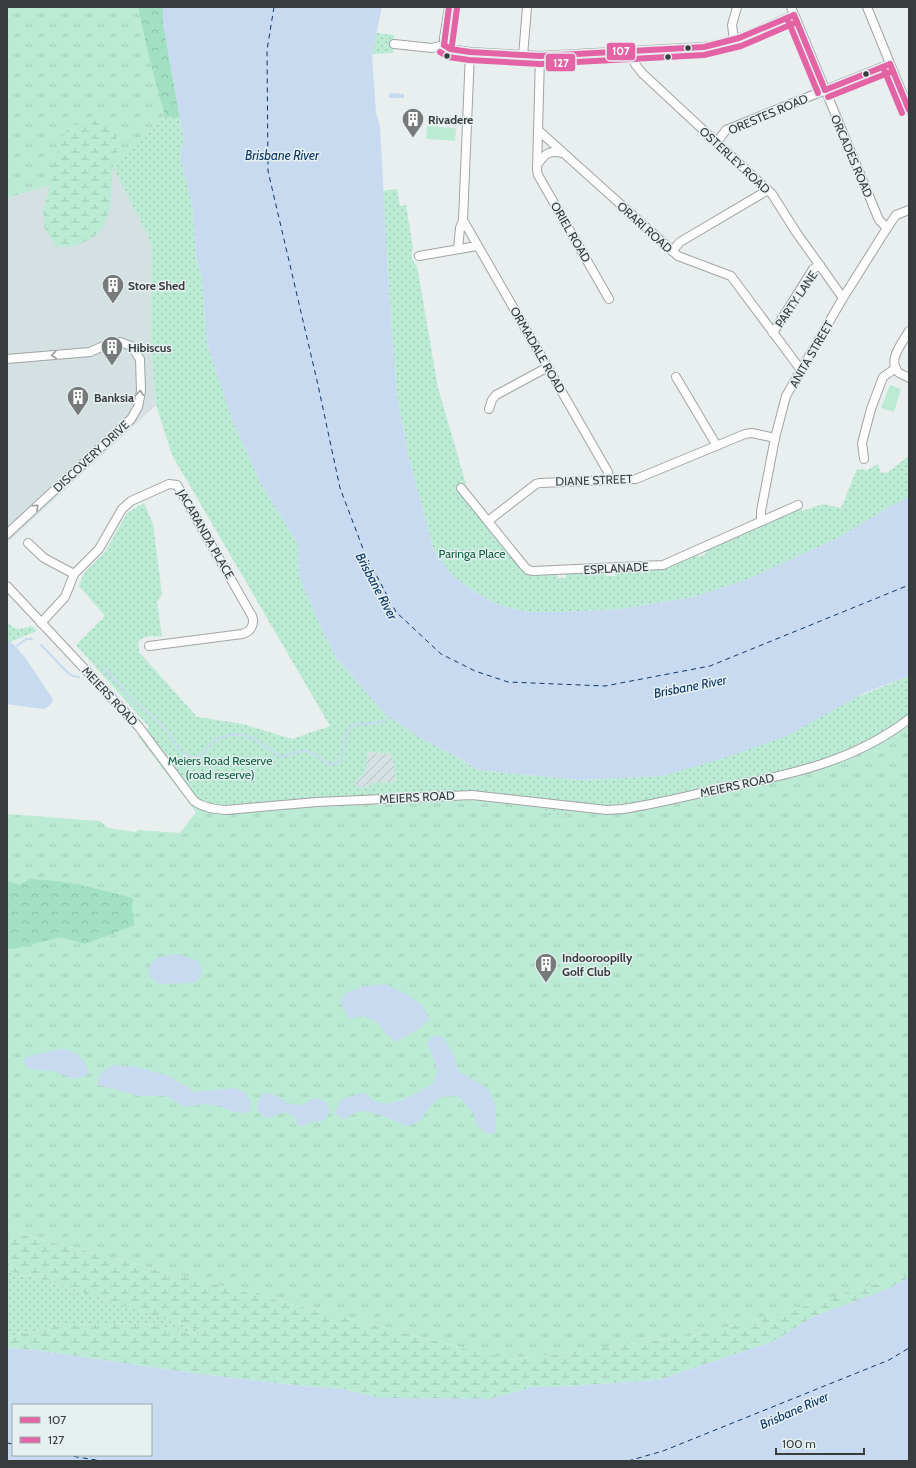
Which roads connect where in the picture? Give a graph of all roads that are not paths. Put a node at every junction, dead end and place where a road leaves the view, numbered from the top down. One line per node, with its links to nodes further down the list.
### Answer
1 (450, 7): 9 (street)
2 (527, 7): 12 (street)
3 (737, 7): 7 (street)
4 (791, 7): 6 (street, ORCADES ROAD)
5 (867, 7): 14 (street)
6 (794, 15): 7 (street); 15 (street, ORCADES ROAD)
7 (734, 40): 10 (street)
8 (394, 44): 9 (street)
9 (444, 45): 11 (street)
10 (632, 51): 13 (street); 18 (street, OSTERLEY ROAD)
11 (470, 52): 12 (street); 23 (street)
12 (523, 56): 13 (street)
13 (540, 56): 17 (street, ORIEL ROAD)
14 (890, 64): 15 (street, ORESTES ROAD); 16 (street)
15 (825, 90): 18 (street, ORESTES ROAD); 24 (street, ORCADES ROAD)
16 (909, 110)
17 (538, 130): 19 (street, ORARI ROAD); 20 (street, ORIEL ROAD)
18 (717, 142): 21 (street, OSTERLEY ROAD)
19 (563, 153): 20 (street); 27 (street, ORARI ROAD)
20 (537, 164): 31 (street, ORIEL ROAD)
21 (768, 190): 27 (street); 29 (street, OSTERLEY ROAD)
22 (909, 210): 24 (street, ANITA STREET)
23 (463, 220): 25 (street, ORMADALE ROAD); 26 (street)
24 (887, 228): 30 (street, ANITA STREET)
25 (477, 246): 26 (street); 35 (street, ORMADALE ROAD)
26 (458, 249): 28 (street)
27 (672, 251): 33 (street, ORARI ROAD)
28 (419, 256)
29 (820, 265): 30 (street, OSTERLEY ROAD); 33 (street, PARTY LANE)
30 (843, 298): 37 (street, ANITA STREET)
31 (609, 299)
32 (909, 331): 36 (street)
33 (773, 334): 37 (street, ORARI ROAD)
34 (7, 359): 49 (street, DISCOVERY DRIVE, one-way to 34)
35 (548, 367): 40 (street); 44 (street, ORMADALE ROAD)
36 (896, 368): 39 (street); 43 (street)
37 (800, 370): 41 (street, ANITA STREET)
38 (676, 377): 42 (street)
39 (909, 378)
40 (489, 409)
41 (775, 438): 42 (street, DIANE STREET); 48 (street, ANITA STREET)
42 (717, 446): 44 (street, DIANE STREET)
43 (864, 459)
44 (609, 480): 47 (street, DIANE STREET)
45 (461, 488): 47 (street, ESPLANADE)
46 (798, 505): 48 (street, ESPLANADE)
47 (488, 521): 48 (street, ESPLANADE)
48 (761, 521)
49 (7, 534)
50 (28, 543): 51 (street)
51 (74, 574): 53 (street, JACARANDA PLACE); 54 (street, JACARANDA PLACE)
52 (7, 586): 53 (street, MEIERS ROAD)
53 (42, 623): 55 (street, MEIERS ROAD)
54 (149, 646)
55 (909, 719)

